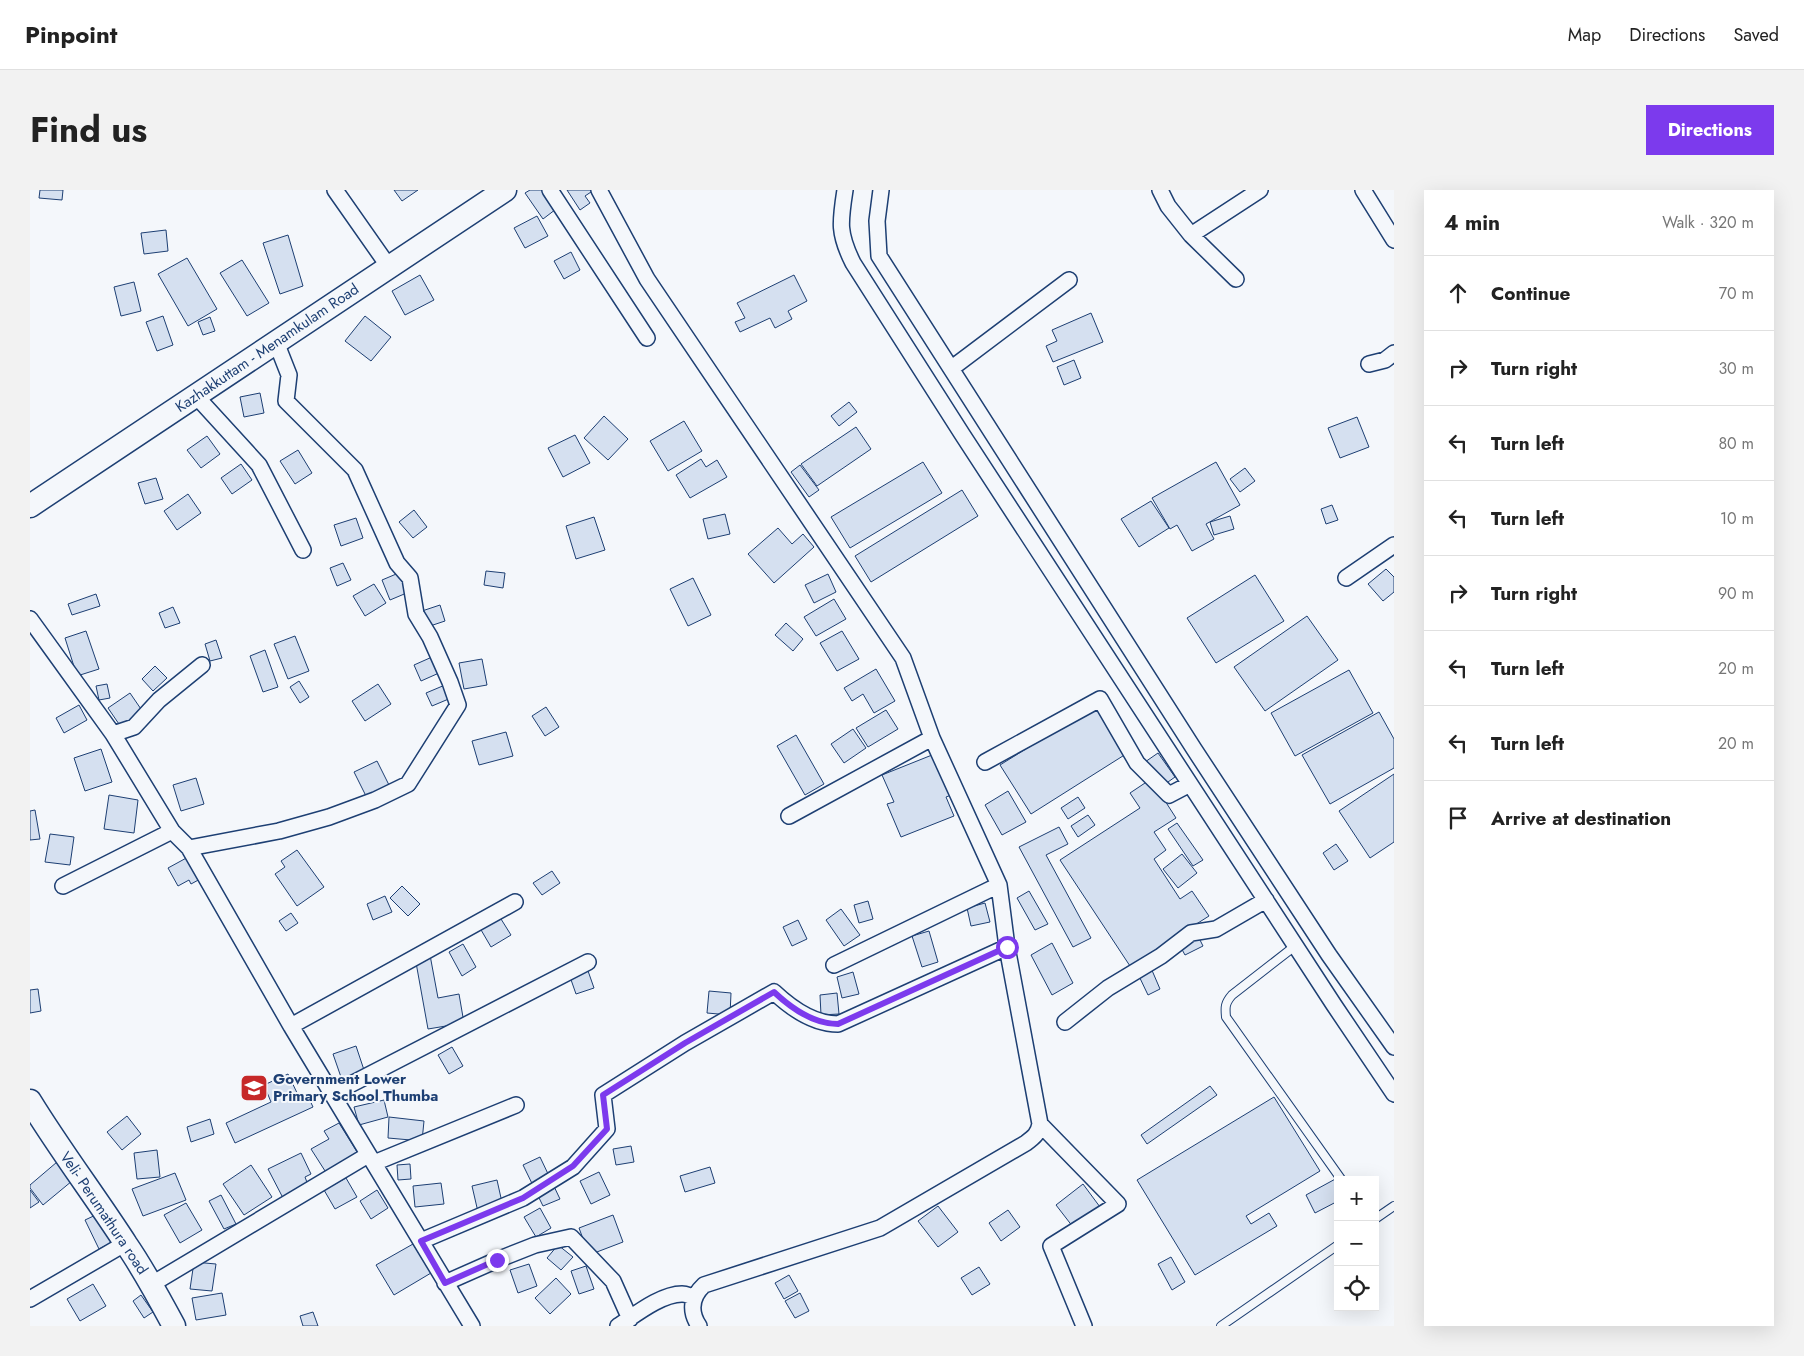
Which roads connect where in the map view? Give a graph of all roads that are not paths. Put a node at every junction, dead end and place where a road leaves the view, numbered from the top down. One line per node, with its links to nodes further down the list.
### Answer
1 (335, 190): 12 (street)
2 (505, 190): 12 (main road, Kazhakkuttam - Menamkulam Road)
3 (550, 190): 15 (street)
4 (599, 190): 30 (street)
5 (845, 190): 22 (street)
6 (881, 190): 19 (street)
7 (1160, 190): 10 (street)
8 (1260, 190): 10 (street)
9 (1363, 190): 11 (street)
10 (1191, 235): 13 (street)
11 (1394, 240)
12 (389, 267): 16 (main road, Kazhakkuttam - Menamkulam Road)
13 (1236, 279)
14 (1069, 280): 19 (street)
15 (647, 338)
16 (276, 342): 20 (main road, Kazhakkuttam - Menamkulam Road); 37 (street)
17 (1394, 353): 18 (street)
18 (1369, 364)
19 (952, 368): 21 (street)
20 (196, 396): 23 (main road, Kazhakkuttam - Menamkulam Road); 25 (street)
21 (984, 418): 22 (street); 31 (street)
22 (962, 434): 32 (street)
23 (30, 506)
24 (1394, 545): 26 (street)
25 (303, 550)
26 (1346, 578)
27 (30, 619): 29 (street)
28 (202, 665): 29 (street)
29 (113, 734): 36 (street)
30 (932, 738): 35 (street); 38 (street)
31 (1194, 749): 32 (street); 44 (street)
32 (1175, 760): 34 (street)
33 (985, 762): 34 (street)
34 (1190, 784): 40 (street)
35 (789, 816)
36 (172, 831): 37 (street); 39 (street)
37 (189, 848): 49 (street)
38 (999, 885): 43 (street); 47 (street)
39 (63, 886)
40 (1266, 900): 42 (street); 48 (street)
41 (515, 902): 49 (street)
42 (1295, 946): 46 (street); 57 (lane)
43 (1007, 947): 55 (street); 60 (street)
44 (1329, 955): 46 (street); 50 (street)
45 (588, 962): 52 (street)
46 (1307, 963): 51 (street)
47 (834, 965)
48 (1065, 1022)
49 (291, 1026): 52 (street)
50 (1393, 1044)
51 (1391, 1085)
52 (332, 1094): 56 (street)
53 (30, 1101): 61 (main road, Veli- Perumathura road)
54 (516, 1105): 56 (street)
55 (1040, 1124): 65 (street); 71 (street)
56 (371, 1159): 60 (street); 64 (street)
57 (1339, 1176)
58 (1394, 1206): 59 (lane)
59 (1379, 1216)
60 (421, 1241): 63 (street)
61 (126, 1244): 64 (main road, Veli- Perumathura road); 66 (street)
62 (1334, 1248): 72 (lane)
63 (445, 1283): 67 (street); 69 (street)
64 (152, 1284): 68 (main road, Veli- Perumathura road)
65 (694, 1297): 67 (street); 70 (street)
66 (30, 1299)
67 (624, 1322)
68 (174, 1326)
69 (472, 1326)
70 (699, 1326)
71 (1084, 1326)
72 (1221, 1326)

